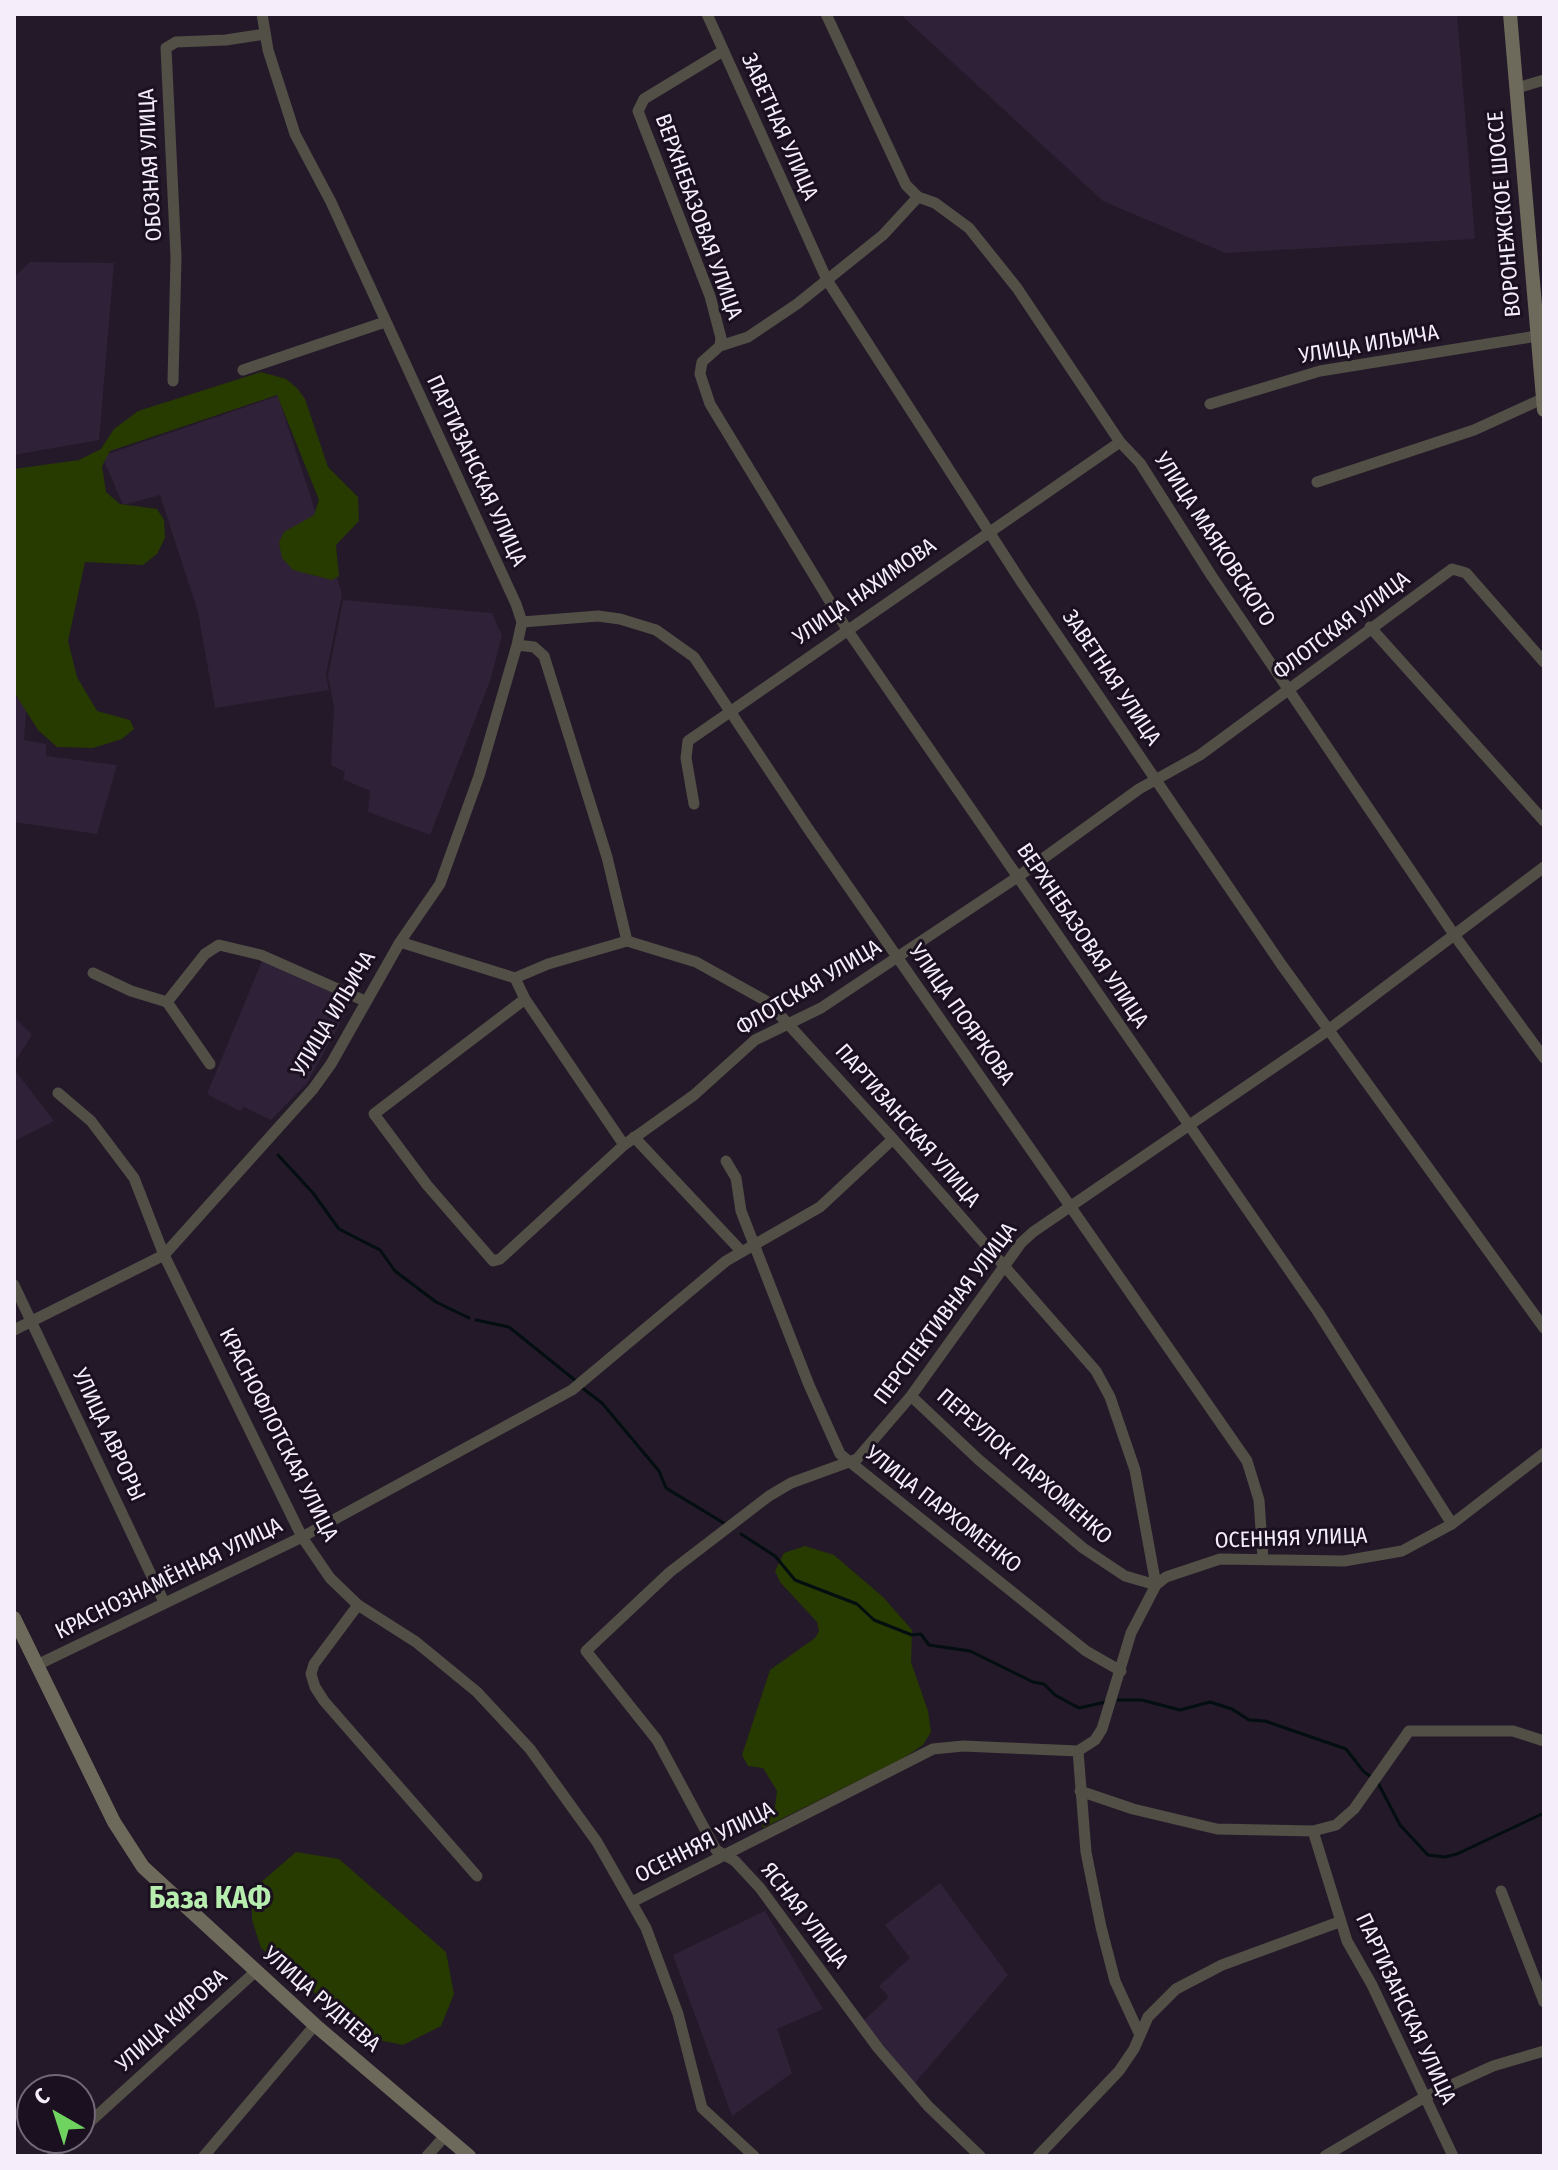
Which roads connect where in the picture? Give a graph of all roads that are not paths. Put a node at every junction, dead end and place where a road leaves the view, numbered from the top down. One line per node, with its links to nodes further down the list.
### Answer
1 (262, 14): 5 (street, ПАРТИЗАНСКАЯ УЛИЦА)
2 (707, 14): 6 (street, ЗАВЕТНАЯ УЛИЦА)
3 (826, 14): 9 (street, УЛИЦА МАЯКОВСКОГО)
4 (1510, 14): 8 (main road, ВОРОНЕЖСКОЕ ШОССЕ)
5 (265, 34): 11 (street, ПАРТИЗАНСКАЯ УЛИЦА); 15 (street, ОБОЗНАЯ УЛИЦА)
6 (723, 51): 10 (street, ЗАВЕТНАЯ УЛИЦА); 13 (street, ВЕРХНЕБАЗОВАЯ УЛИЦА)
7 (1544, 80): 8 (street)
8 (1517, 88): 12 (main road, ВОРОНЕЖСКОЕ ШОССЕ)
9 (918, 197): 10 (street); 18 (street, УЛИЦА МАЯКОВСКОГО)
10 (827, 280): 13 (street); 20 (street, ЗАВЕТНАЯ УЛИЦА)
11 (385, 322): 14 (street); 21 (street, ПАРТИЗАНСКАЯ УЛИЦА)
12 (1541, 336): 16 (street, УЛИЦА ИЛЬИЧА); 17 (main road, ВОРОНЕЖСКОЕ ШОССЕ)
13 (720, 346): 23 (street, ВЕРХНЕБАЗОВАЯ УЛИЦА)
14 (243, 370)
15 (173, 381)
16 (1210, 404)
17 (1543, 405): 19 (street)
18 (1120, 442): 20 (street, УЛИЦА НАХИМОВА); 26 (street, УЛИЦА МАЯКОВСКОГО)
19 (1317, 482)
20 (989, 531): 23 (street, УЛИЦА НАХИМОВА); 28 (street, ЗАВЕТНАЯ УЛИЦА)
21 (522, 622): 24 (street); 27 (street, УЛИЦА ПОЯРКОВА)
22 (1370, 627): 25 (street, ФЛОТСКАЯ УЛИЦА); 26 (street, ФЛОТСКАЯ УЛИЦА); 30 (street)
23 (846, 628): 27 (street, УЛИЦА НАХИМОВА); 32 (street, ВЕРХНЕБАЗОВАЯ УЛИЦА)
24 (517, 645): 34 (street); 35 (street, УЛИЦА ИЛЬИЧА)
25 (1544, 662)
26 (1291, 690): 28 (street, ФЛОТСКАЯ УЛИЦА); 33 (street, УЛИЦА МАЯКОВСКОГО)
27 (731, 714): 29 (street, УЛИЦА НАХИМОВА); 36 (street, УЛИЦА ПОЯРКОВА)
28 (1157, 780): 32 (street, ФЛОТСКАЯ УЛИЦА); 43 (street, ЗАВЕТНАЯ УЛИЦА)
29 (694, 804)
30 (1544, 821)
31 (1544, 867): 33 (street, ПЕРСПЕКТИВНАЯ УЛИЦА)
32 (1019, 876): 36 (street, ФЛОТСКАЯ УЛИЦА); 47 (street, ВЕРХНЕБАЗОВАЯ УЛИЦА)
33 (1455, 936): 43 (street, ПЕРСПЕКТИВНАЯ УЛИЦА); 44 (street, УЛИЦА МАЯКОВСКОГО)
34 (627, 941): 38 (street); 42 (street, ПАРТИЗАНСКАЯ УЛИЦА)
35 (400, 942): 38 (street); 40 (street, УЛИЦА ИЛЬИЧА)
36 (897, 958): 42 (street, ФЛОТСКАЯ УЛИЦА); 51 (street, УЛИЦА ПОЯРКОВА)
37 (93, 973): 41 (street)
38 (515, 978): 39 (street)
39 (525, 999): 49 (street); 49 (street, ФЛОТСКАЯ УЛИЦА)
40 (365, 1001): 41 (street); 54 (street, УЛИЦА ИЛЬИЧА)
41 (167, 1002): 45 (street)
42 (791, 1023): 48 (street, ПАРТИЗАНСКАЯ УЛИЦА); 49 (street, ФЛОТСКАЯ УЛИЦА)
43 (1327, 1031): 47 (street, ПЕРСПЕКТИВНАЯ УЛИЦА); 58 (street, ЗАВЕТНАЯ УЛИЦА)
44 (1544, 1058)
45 (210, 1064)
46 (58, 1093): 54 (street, КРАСНОФЛОТСКАЯ УЛИЦА)
47 (1186, 1126): 51 (street, ПЕРСПЕКТИВНАЯ УЛИЦА); 63 (street, ВЕРХНЕБАЗОВАЯ УЛИЦА)
48 (893, 1139): 52 (street); 55 (street, ПАРТИЗАНСКАЯ УЛИЦА)
49 (629, 1141): 53 (street)
50 (726, 1161): 52 (street, УЛИЦА ПАРХОМЕНКО)
51 (1070, 1205): 55 (street, ПЕРСПЕКТИВНАЯ УЛИЦА); 65 (street, УЛИЦА ПОЯРКОВА)
52 (756, 1247): 53 (street); 62 (street, УЛИЦА ПАРХОМЕНКО)
53 (742, 1252): 64 (street, КРАСНОЗНАМЁННАЯ УЛИЦА)
54 (164, 1255): 57 (street, УЛИЦА ИЛЬИЧА); 64 (street, КРАСНОФЛОТСКАЯ УЛИЦА)
55 (1004, 1267): 60 (street, ПЕРСПЕКТИВНАЯ УЛИЦА); 66 (street, ПАРТИЗАНСКАЯ УЛИЦА)
56 (14, 1285): 57 (street, УЛИЦА АВРОРЫ)
57 (32, 1322): 59 (street, УЛИЦА ИЛЬИЧА); 67 (street, УЛИЦА АВРОРЫ)
58 (1544, 1328)
59 (14, 1330)
60 (911, 1396): 62 (street, ПЕРСПЕКТИВНАЯ УЛИЦА); 66 (street, ПЕРЕУЛОК ПАРХОМЕНКО)
61 (1544, 1453): 63 (street, ОСЕННЯЯ УЛИЦА)
62 (850, 1464): 71 (street, УЛИЦА ПАРХОМЕНКО); 76 (street, ЯСНАЯ УЛИЦА)
63 (1452, 1524): 65 (street, ОСЕННЯЯ УЛИЦА)
64 (302, 1537): 67 (street, КРАСНОЗНАМЁННАЯ УЛИЦА); 68 (street, КРАСНОФЛОТСКАЯ УЛИЦА)
65 (1263, 1559): 66 (street, ОСЕННЯЯ УЛИЦА)
66 (1156, 1585): 71 (street)
67 (164, 1602): 70 (street, КРАСНОЗНАМЁННАЯ УЛИЦА)
68 (358, 1605): 77 (street); 79 (street, КРАСНОФЛОТСКАЯ УЛИЦА)
69 (14, 1618): 70 (main road, УЛИЦА РУДНЕВА)
70 (37, 1665): 81 (main road, УЛИЦА РУДНЕВА)
71 (1121, 1671): 73 (street)
72 (1544, 1741): 75 (street)
73 (1078, 1751): 74 (street); 76 (street, ОСЕННЯЯ УЛИЦА)
74 (1080, 1791): 75 (street); 84 (street)
75 (1313, 1831): 80 (street, ПАРТИЗАНСКАЯ УЛИЦА)
76 (723, 1857): 79 (street, ОСЕННЯЯ УЛИЦА); 93 (street, ЯСНАЯ УЛИЦА)
77 (477, 1876)
78 (1501, 1891): 82 (street)
79 (632, 1902): 92 (street, КРАСНОФЛОТСКАЯ УЛИЦА)
80 (1339, 1922): 84 (street); 86 (street, ПАРТИЗАНСКАЯ УЛИЦА)
81 (256, 1971): 83 (main road, УЛИЦА РУДНЕВА); 87 (street, УЛИЦА КИРОВА)
82 (1544, 2002)
83 (315, 2025): 88 (main road, УЛИЦА РУДНЕВА); 89 (street)
84 (1139, 2033): 94 (street)
85 (1544, 2051): 86 (street)
86 (1425, 2097): 95 (street); 96 (street, ПАРТИЗАНСКАЯ УЛИЦА)
87 (96, 2116)
88 (445, 2136): 90 (street); 91 (main road, УЛИЦА РУДНЕВА)
89 (204, 2156)
90 (427, 2156)
91 (469, 2156)
92 (754, 2156)
93 (980, 2156)
94 (1038, 2156)
95 (1325, 2156)
96 (1453, 2156)

